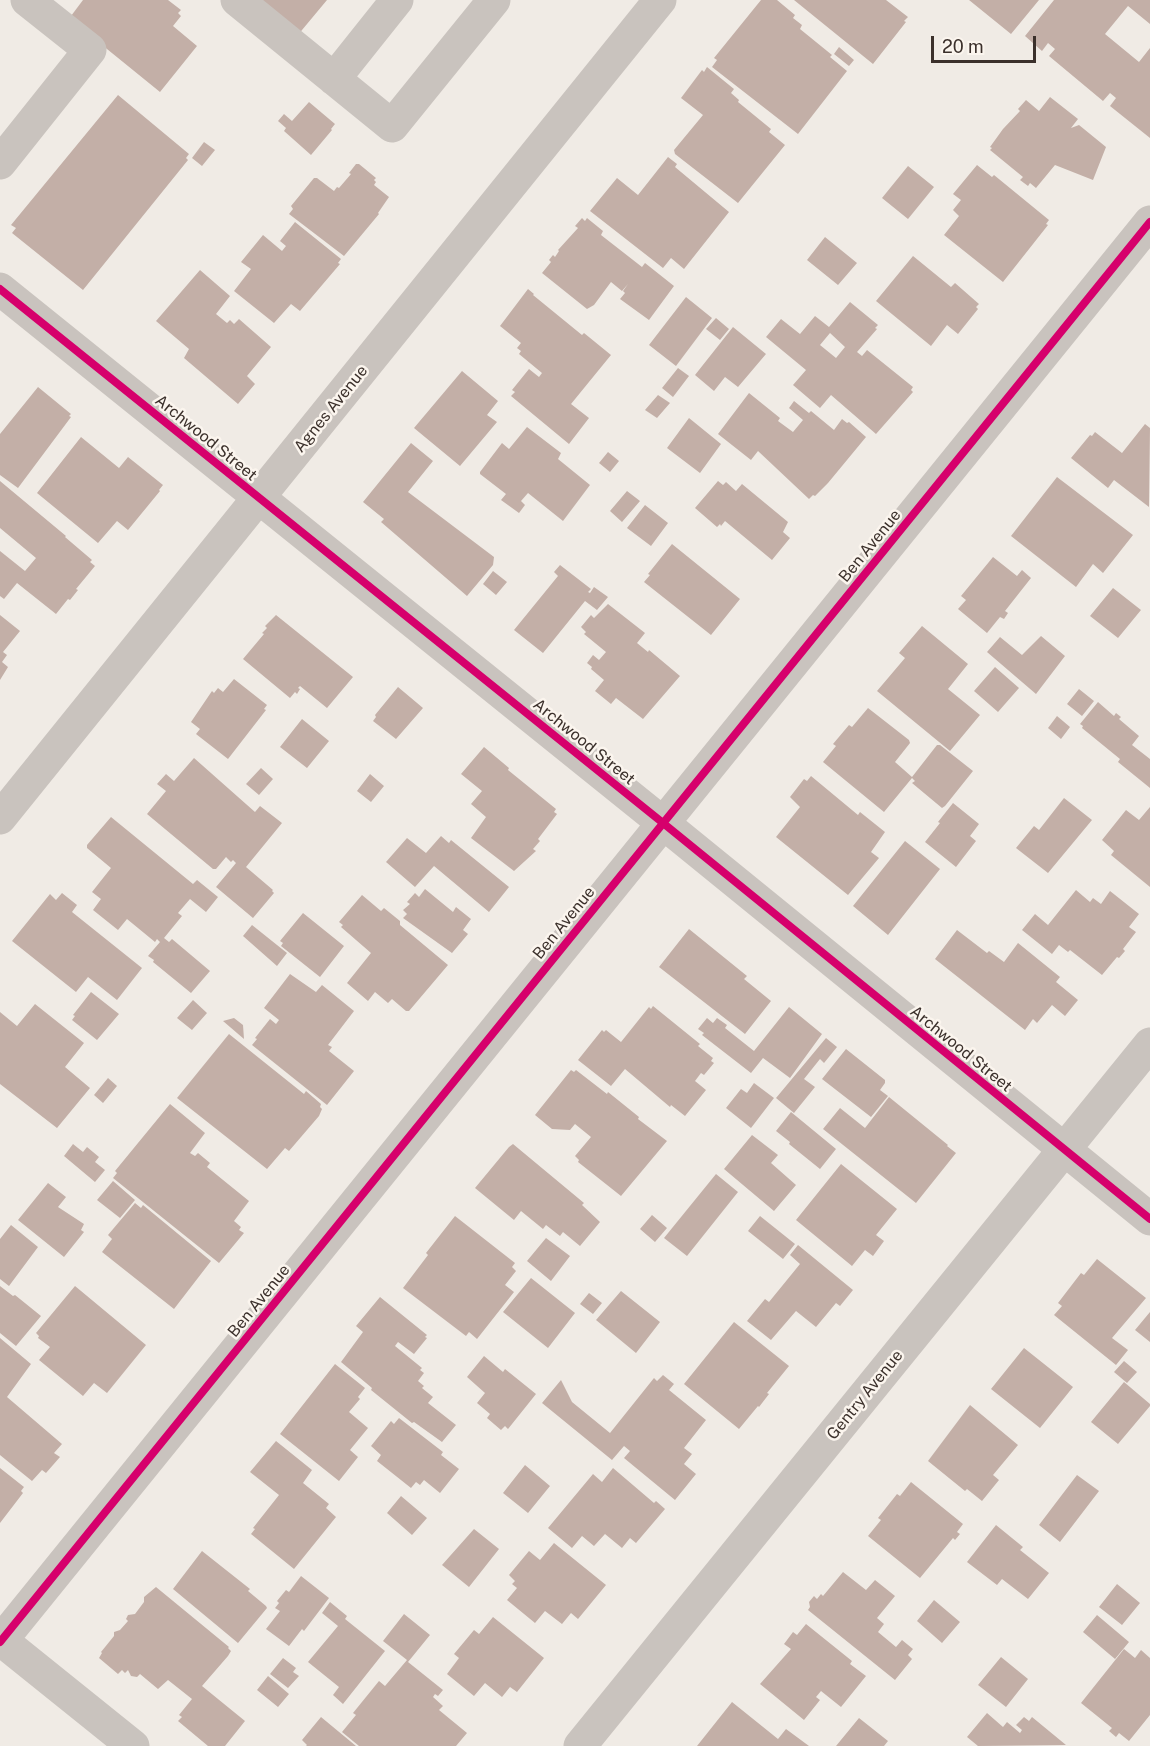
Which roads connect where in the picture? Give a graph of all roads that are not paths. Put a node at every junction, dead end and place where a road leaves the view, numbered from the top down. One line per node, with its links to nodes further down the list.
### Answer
1 (27, 0): 7 (street)
2 (237, 0): 6 (street)
3 (397, 0): 6 (street)
4 (494, 0): 6 (street)
5 (660, 0): 10 (street, Agnes Avenue)
6 (334, 79)
7 (0, 163)
8 (1150, 222): 12 (street, Ben Avenue)
9 (4, 301): 10 (street, Archwood Street)
10 (259, 498): 11 (street, Agnes Avenue); 12 (street, Archwood Street)
11 (0, 818)
12 (663, 823): 14 (street, Archwood Street); 16 (street, Ben Avenue)
13 (1150, 1044): 14 (street, Gentry Avenue)
14 (1064, 1150): 15 (street, Archwood Street); 18 (street, Gentry Avenue)
15 (1150, 1219)
16 (0, 1640): 17 (street)
17 (133, 1746)
18 (580, 1746)

